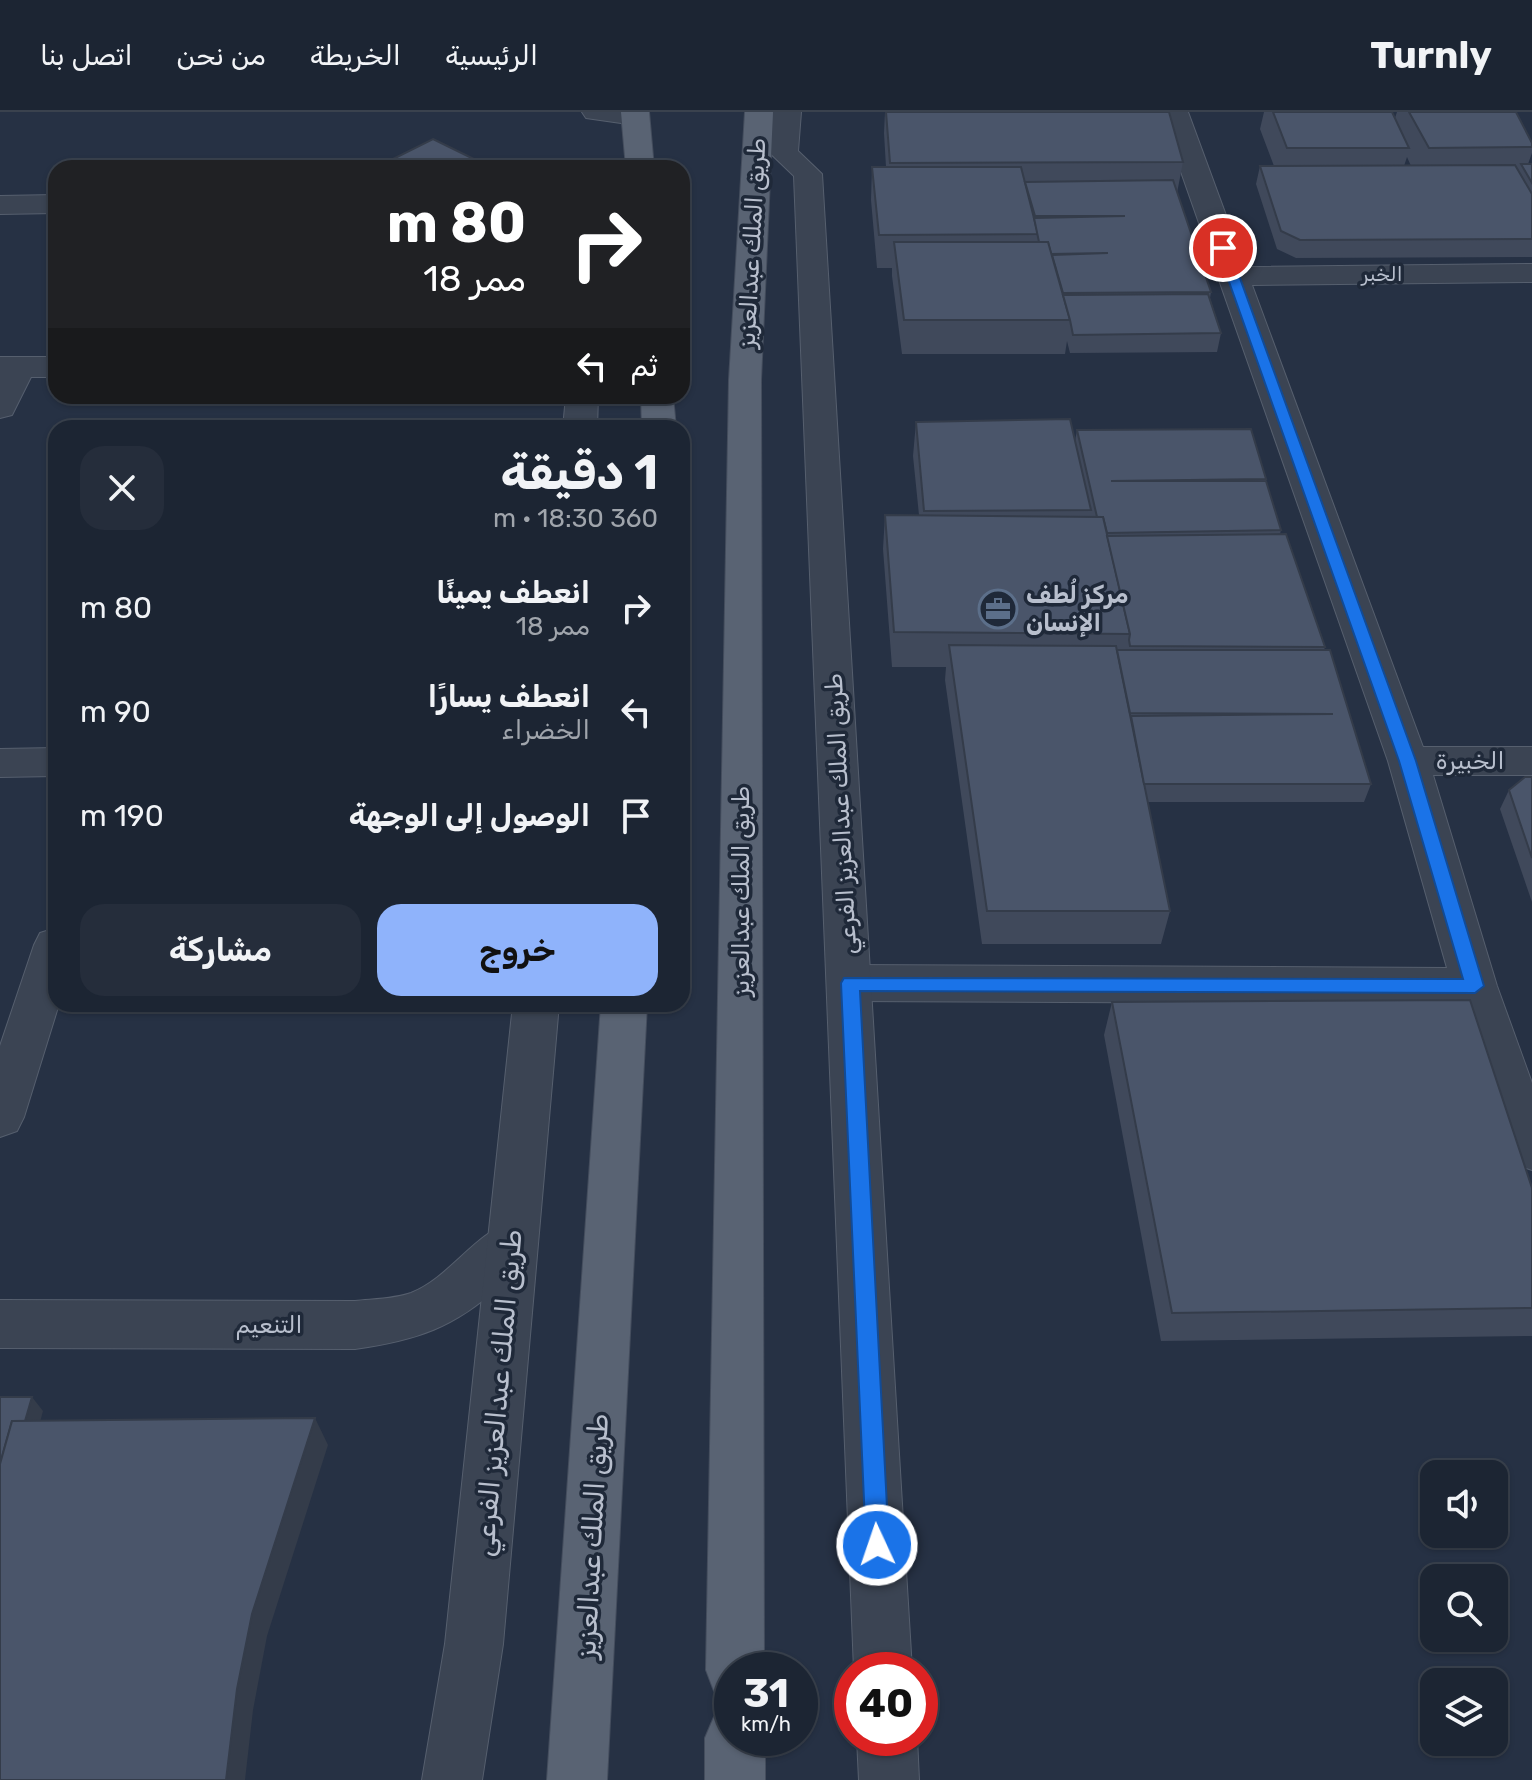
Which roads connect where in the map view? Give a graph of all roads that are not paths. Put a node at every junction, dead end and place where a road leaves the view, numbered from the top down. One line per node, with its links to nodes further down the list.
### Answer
1 (596, 112): 4 (street)
2 (759, 112): 28 (main road, طريق الملك عبدالعزيز)
3 (1174, 112): 10 (street)
4 (635, 115): 6 (main road)
5 (802, 143): 19 (street, طريق الملك عبدالعزيز الفرعي)
6 (639, 160)
7 (48, 204): 8 (street)
8 (0, 205)
9 (1532, 273): 10 (street, الخبر)
10 (1233, 276): 14 (street)
11 (10, 367): 12 (street); 13 (street)
12 (48, 367)
13 (0, 408)
14 (1408, 761): 15 (street, الخبيرة); 20 (street)
15 (1532, 761)
16 (48, 762): 17 (street)
17 (0, 763)
18 (48, 970): 23 (street)
19 (850, 983): 20 (street); 29 (street, طريق الملك عبدالعزيز الفرعي)
20 (1475, 986): 24 (street)
21 (535, 1012): 25 (street, طريق الملك عبدالعزيز الفرعي)
22 (624, 1012): 34 (main road, طريق الملك عبدالعزيز)
23 (0, 1117)
24 (1532, 1150)
25 (512, 1243): 26 (street, التنعيم); 27 (street, طريق الملك عبدالعزيز الفرعي)
26 (0, 1324)
27 (474, 1644): 32 (street, طريق الملك عبدالعزيز الفرعي); 33 (street)
28 (735, 1652)
29 (882, 1652)
30 (735, 1756): 35 (main road)
31 (888, 1756): 36 (street)
32 (452, 1780)
33 (484, 1780)
34 (577, 1780)
35 (735, 1780)
36 (889, 1780)

